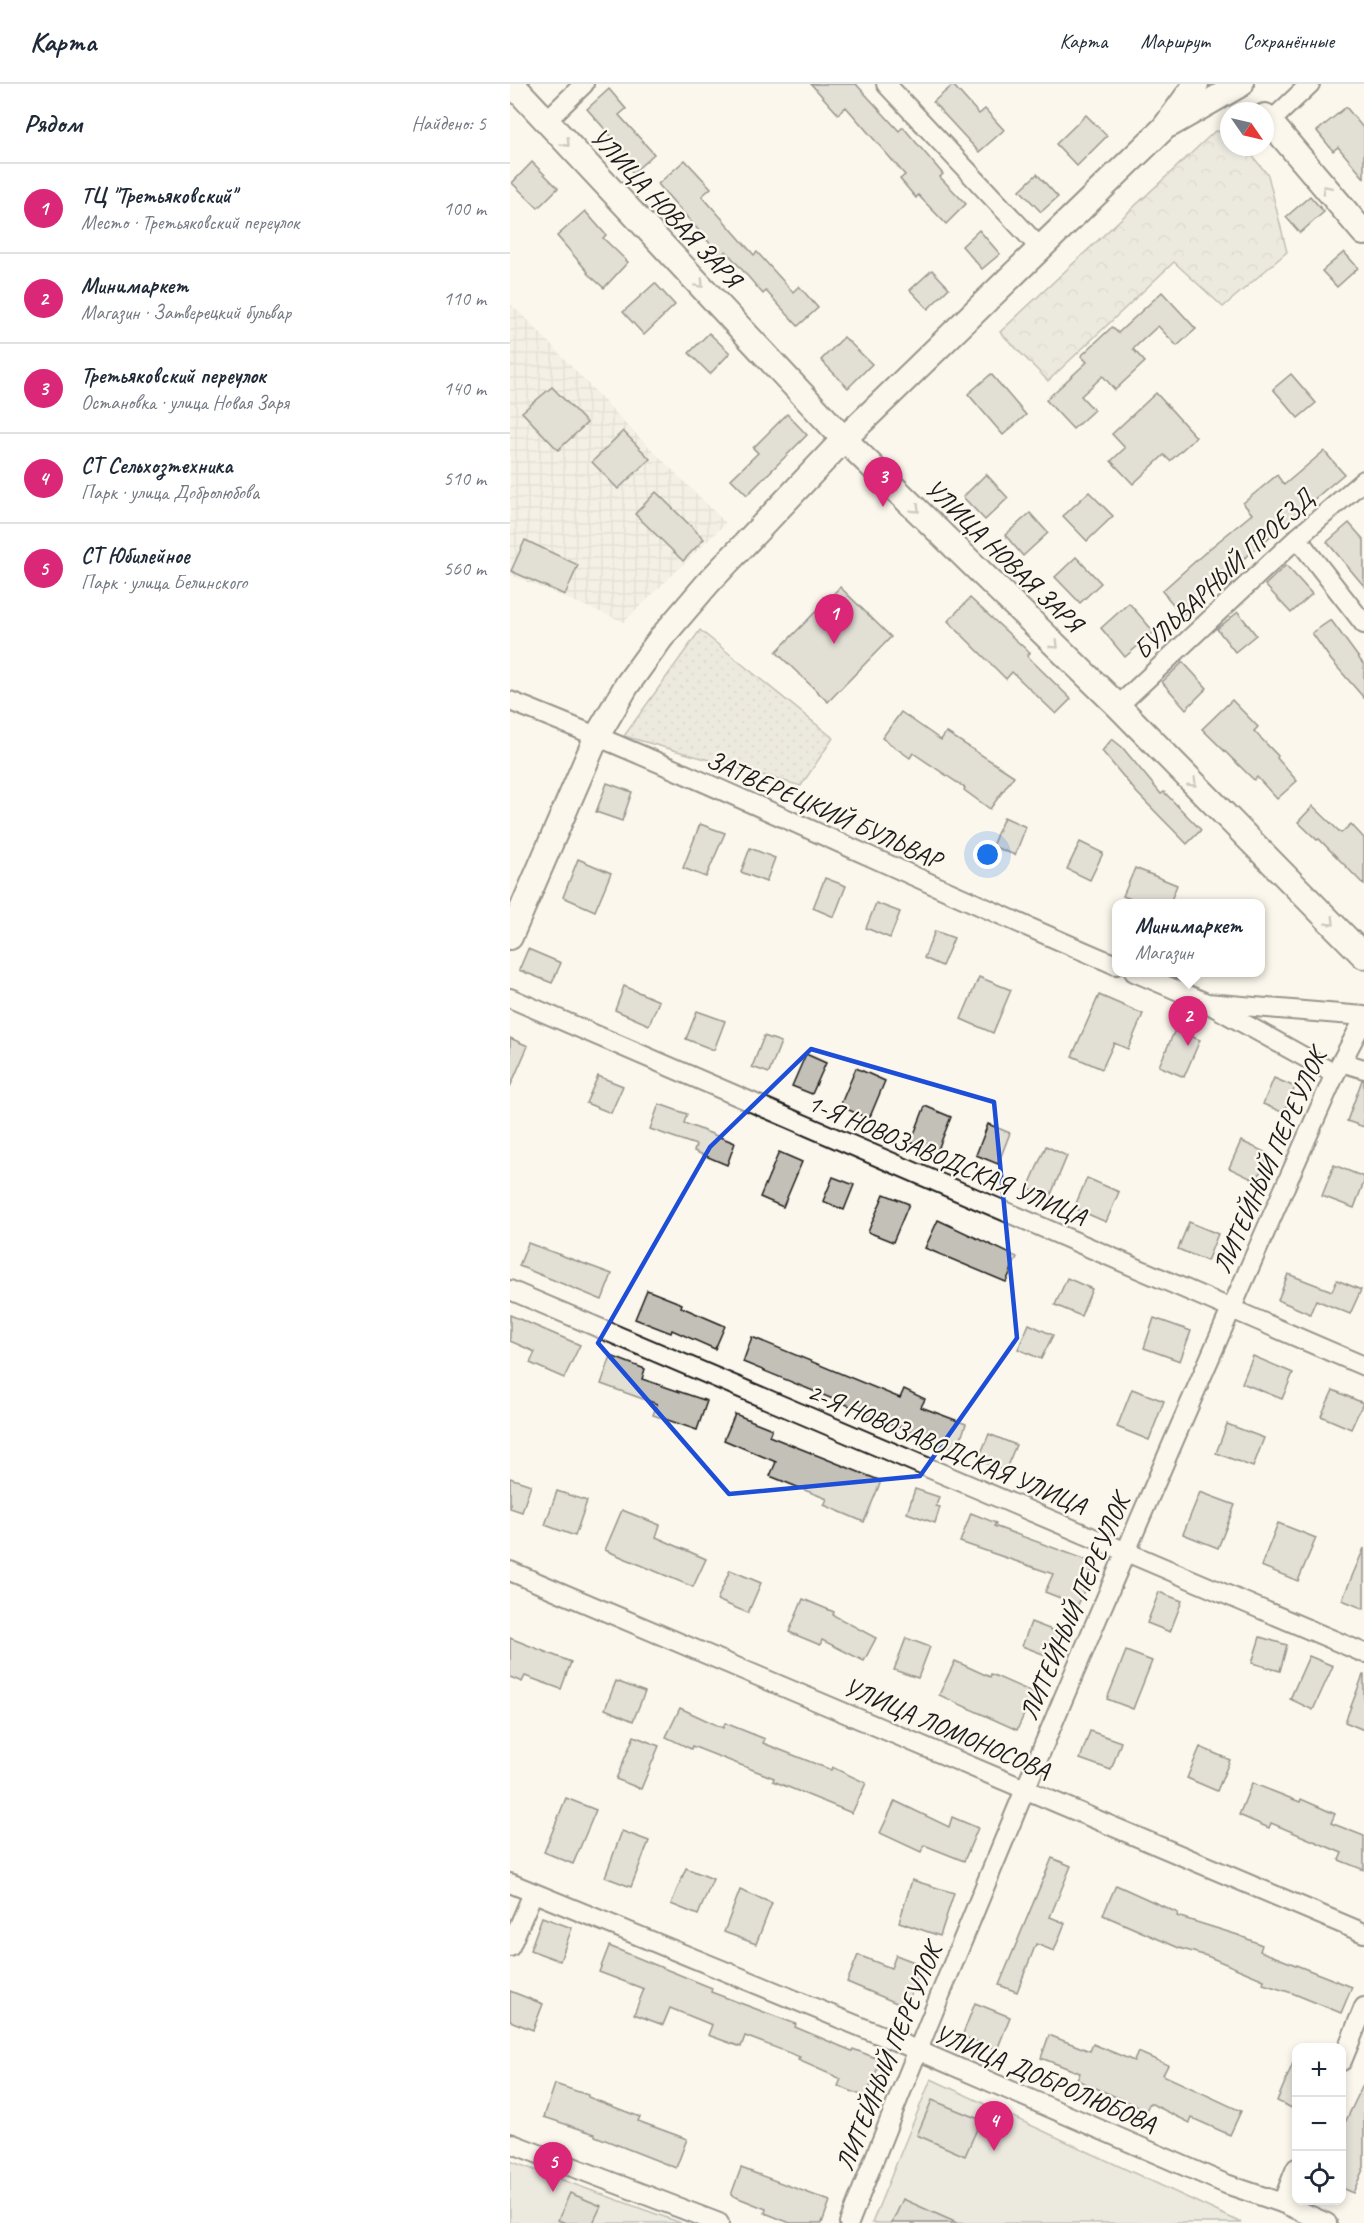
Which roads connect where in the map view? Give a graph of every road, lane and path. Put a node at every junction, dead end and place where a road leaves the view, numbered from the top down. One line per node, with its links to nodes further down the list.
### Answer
1 (512, 84): 9 (main road, УЛИЦА НОВАЯ ЗАРЯ)
2 (584, 84): 9 (street)
3 (886, 84): 13 (street)
4 (1196, 84): 11 (main road)
5 (1310, 84): 8 (street)
6 (1239, 85): 7 (main road); 11 (main road)
7 (1253, 102)
8 (1274, 110)
9 (546, 121): 14 (main road, УЛИЦА НОВАЯ ЗАРЯ, one-way to 14)
10 (1274, 127): 12 (main road, one-way to 10)
11 (1164, 128): 13 (main road)
12 (1364, 233)
13 (1040, 248): 14 (main road)
14 (844, 439): 19 (main road, УЛИЦА НОВАЯ ЗАРЯ, one-way to 19); 20 (main road)
15 (1364, 480): 16 (street, БУЛЬВАРНЫЙ ПРОЕЗД)
16 (1297, 538): 17 (street); 19 (street, БУЛЬВАРНЫЙ ПРОЕЗД)
17 (1364, 624)
18 (510, 701): 20 (street, ЗАТВЕРЕЦКИЙ БУЛЬВАР)
19 (1118, 706): 22 (main road, УЛИЦА НОВАЯ ЗАРЯ, one-way to 22)
20 (597, 736): 21 (main road); 23 (street, ЗАТВЕРЕЦКИЙ БУЛЬВАР)
21 (510, 936)
22 (1364, 956)
23 (1112, 963)
24 (1146, 977): 26 (street)
25 (510, 998): 31 (street, 1-Я НОВОЗАВОДСКАЯ УЛИЦА)
26 (1207, 1003): 27 (street); 28 (street)
27 (1364, 1017): 28 (street, ЛИТЕЙНЫЙ ПЕРЕУЛОК)
28 (1338, 1068): 29 (street); 31 (street, ЛИТЕЙНЫЙ ПЕРЕУЛОК)
29 (1364, 1069)
30 (510, 1290): 33 (street, 2-Я НОВОЗАВОДСКАЯ УЛИЦА)
31 (1230, 1309): 32 (street, 1-Я НОВОЗАВОДСКАЯ УЛИЦА); 33 (street, ЛИТЕЙНЫЙ ПЕРЕУЛОК)
32 (1364, 1366)
33 (1125, 1552): 35 (street, 2-Я НОВОЗАВОДСКАЯ УЛИЦА); 36 (street, ЛИТЕЙНЫЙ ПЕРЕУЛОК)
34 (510, 1571): 36 (street, УЛИЦА ЛОМОНОСОВА)
35 (1364, 1653)
36 (1025, 1789): 39 (street, УЛИЦА ЛОМОНОСОВА); 43 (street, ЛИТЕЙНЫЙ ПЕРЕУЛОК)
37 (510, 1883): 38 (street, УЛИЦА ДОБРОЛЮБОВА)
38 (533, 1893): 40 (street); 43 (street, УЛИЦА ДОБРОЛЮБОВА)
39 (1364, 1933)
40 (510, 1947)
41 (1364, 2007): 42 (street)
42 (1346, 2049)
43 (917, 2050): 46 (street, УЛИЦА ДОБРОЛЮБОВА); 48 (street, ЛИТЕЙНЫЙ ПЕРЕУЛОК)
44 (510, 2143): 47 (street)
45 (1292, 2178): 46 (street)
46 (1282, 2203): 49 (street, УЛИЦА ДОБРОЛЮБОВА)
47 (719, 2223)
48 (849, 2223)
49 (1327, 2223)

